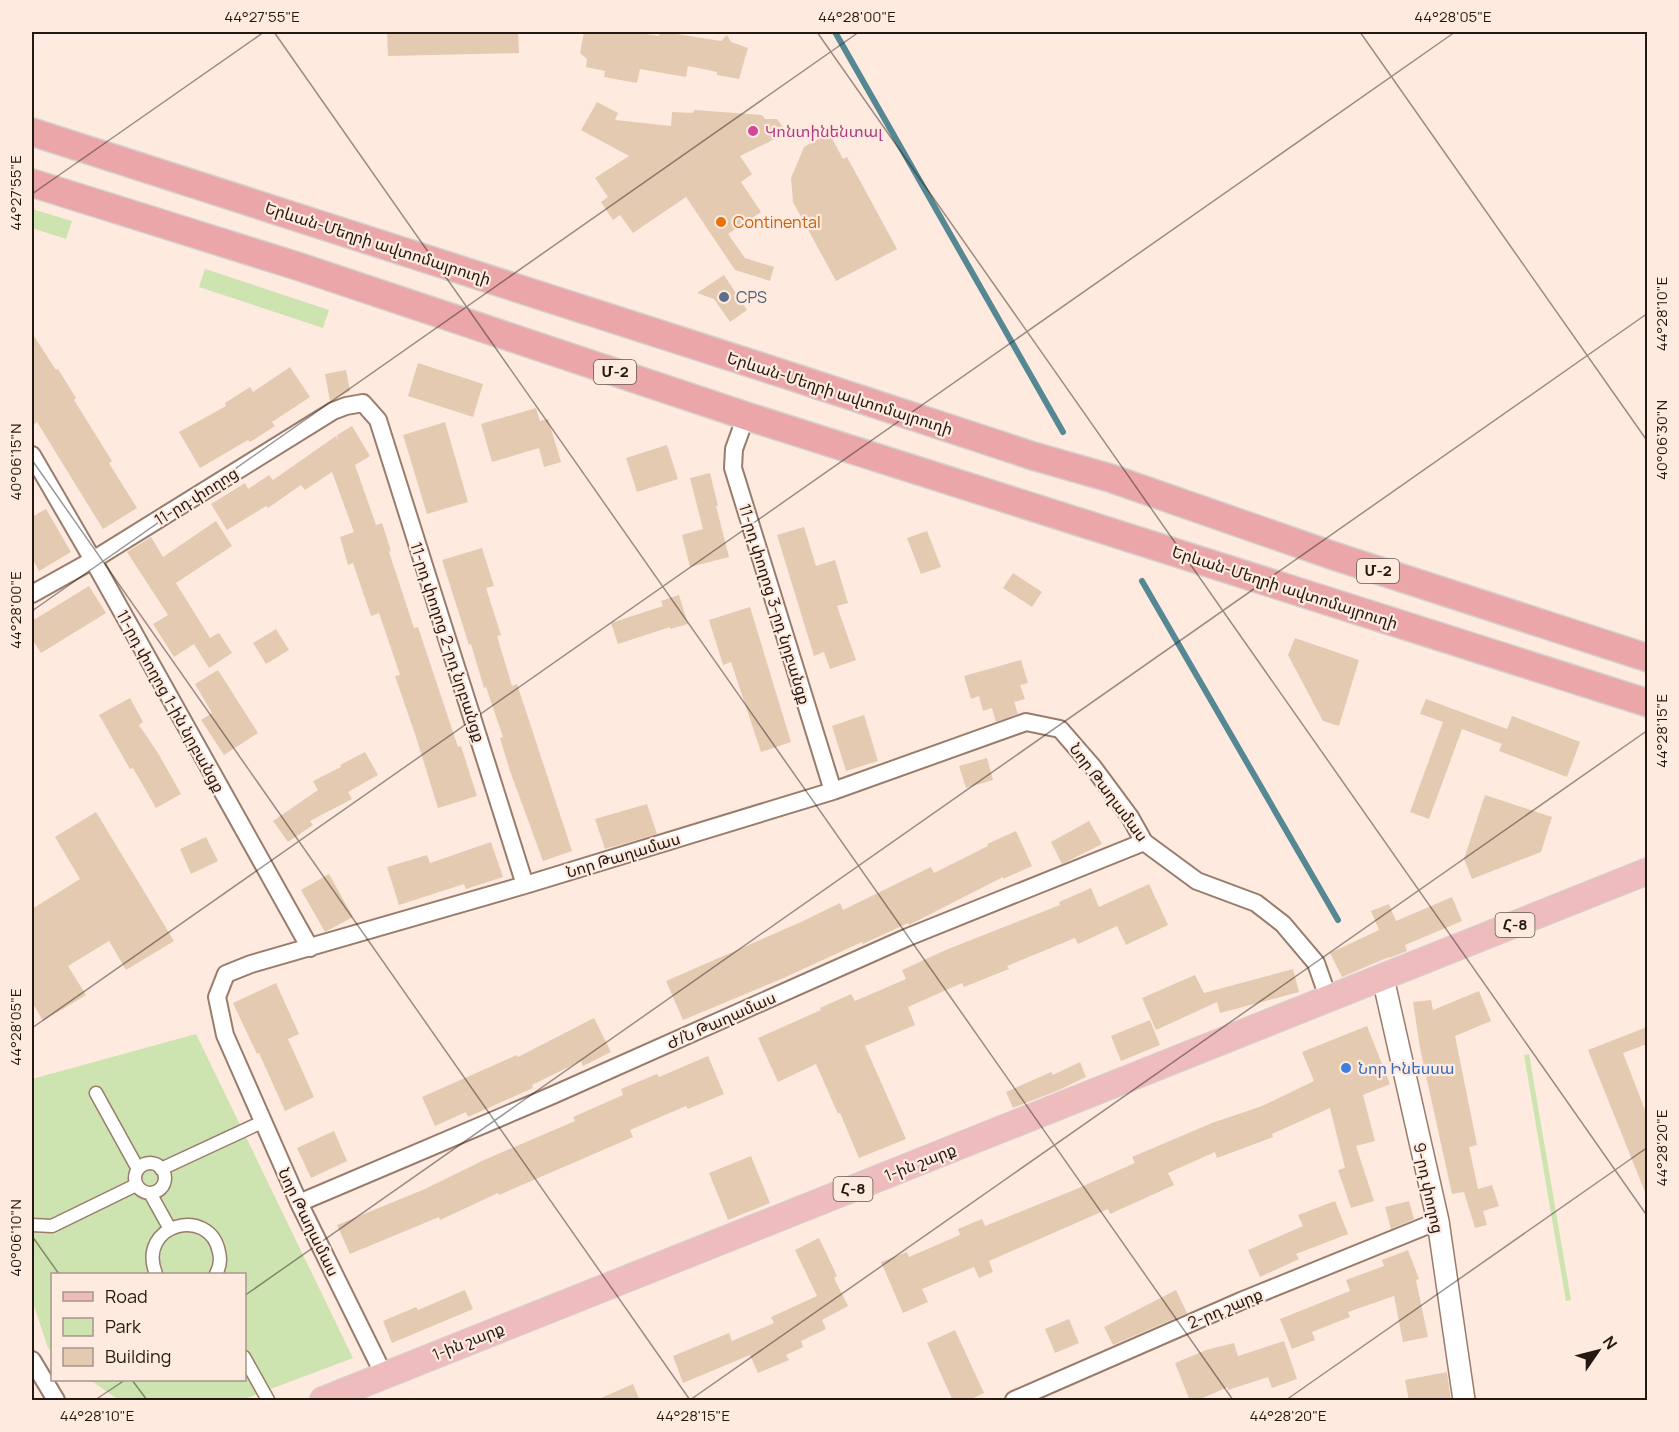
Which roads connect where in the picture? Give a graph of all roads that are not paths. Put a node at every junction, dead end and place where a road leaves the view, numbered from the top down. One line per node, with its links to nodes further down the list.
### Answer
1 (32, 132): 8 (highway, Երևան-Մեղրի ավտոմայրուղի / Մ-2)
2 (32, 183): 4 (highway, Երևան-Մեղրի ավտոմայրուղի / Մ-2)
3 (363, 404): 6 (street, 11-րդ փողոց); 13 (street, 11-րդ փողոց 2-րդ նրբանցք)
4 (746, 416): 9 (highway, Երևան-Մեղրի ավտոմայրուղի / Մ-2); 10 (street, 11-րդ փողոց 3-րդ նրբանցք)
5 (32, 455): 6 (street, 11-րդ փողոց 1-ին նրբանցք)
6 (93, 560): 7 (street, 11-րդ փողոց); 14 (street, 11-րդ փողոց 1-ին նրբանցք)
7 (32, 594)
8 (1647, 658)
9 (1647, 702)
10 (833, 790): 11 (street, Նոր Թաղամաս); 13 (street, Նոր Թաղամաս)
11 (1144, 842): 16 (street, Նոր Թաղամաս); 23 (street, Ժ/Ն Թաղամաս)
12 (1647, 871): 15 (main road, Հ-8)
13 (525, 885): 14 (street, Նոր Թաղամաս)
14 (310, 948): 18 (street, Նոր Թաղամաս)
15 (1383, 978): 16 (main road, 1-ին շարք / Հ-8); 24 (street, 9-րդ փողոց)
16 (1329, 1000): 31 (main road, 1-ին շարք / Հ-8)
17 (96, 1093): 19 (street)
18 (262, 1122): 20 (street); 23 (street, Նոր Թաղամաս)
19 (138, 1169): 20 (street); 21 (street)
20 (161, 1169): 22 (street)
21 (136, 1185): 22 (street); 25 (street)
22 (150, 1193): 26 (street)
23 (299, 1203): 31 (street, Նոր Թաղամաս)
24 (1438, 1221): 35 (street, 2-րդ շարք); 36 (street, 9-րդ փողոց)
25 (32, 1225)
26 (170, 1228): 27 (street); 28 (street)
27 (155, 1273)
28 (216, 1273)
29 (32, 1360): 32 (street)
30 (246, 1362): 33 (street)
31 (384, 1375): 34 (main road, 1-ին շարք / Հ-8)
32 (56, 1401)
33 (268, 1401)
34 (323, 1401)
35 (1014, 1401)
36 (1464, 1401)

